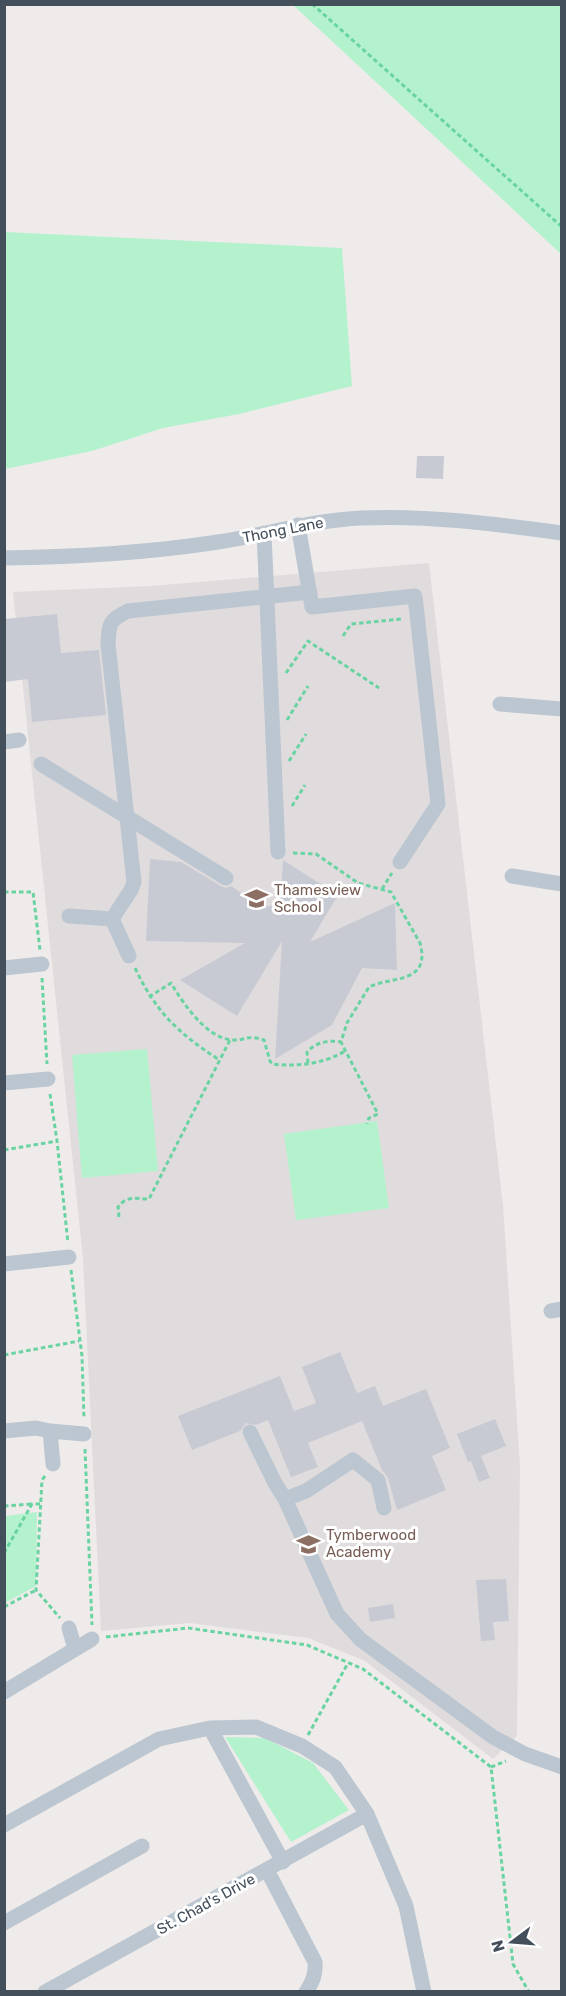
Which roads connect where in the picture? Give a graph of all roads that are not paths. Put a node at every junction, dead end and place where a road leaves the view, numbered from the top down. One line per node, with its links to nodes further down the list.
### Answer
1 (298, 525): 2 (street, Thong Lane); 3 (street, Thong Lane); 6 (street)
2 (264, 533): 4 (street, Thong Lane); 5 (street)
3 (561, 533)
4 (4, 558)
5 (266, 595): 6 (street); 10 (street); 11 (street)
6 (311, 599): 12 (street)
7 (500, 704): 8 (street)
8 (561, 709)
9 (41, 764): 10 (street)
10 (127, 818): 14 (street); 17 (street)
11 (278, 852)
12 (400, 862)
13 (512, 876): 15 (street)
14 (226, 878)
15 (561, 884)
16 (69, 916): 17 (street)
17 (112, 918): 18 (street)
18 (129, 956)
19 (42, 964): 20 (street)
20 (4, 968)
21 (48, 1079): 22 (street)
22 (4, 1083)
23 (69, 1257): 24 (street)
24 (4, 1264)
25 (4, 1431): 26 (street)
26 (50, 1431): 28 (street); 29 (street)
27 (250, 1432): 30 (street)
28 (84, 1434)
29 (53, 1464)
30 (285, 1499): 31 (street); 37 (street)
31 (384, 1508)
32 (69, 1628): 34 (street)
33 (92, 1639): 34 (street)
34 (75, 1649): 35 (street)
35 (4, 1692)
36 (210, 1728): 38 (street); 39 (street); 41 (street)
37 (561, 1767)
38 (367, 1814): 41 (street, St. Chad's Drive); 46 (street)
39 (4, 1825)
40 (142, 1846): 43 (street)
41 (283, 1862): 42 (street, St. Chad's Drive)
42 (267, 1870): 44 (street, St. Chad's Drive); 45 (street)
43 (4, 1923)
44 (45, 1992)
45 (306, 1992)
46 (424, 1992)

